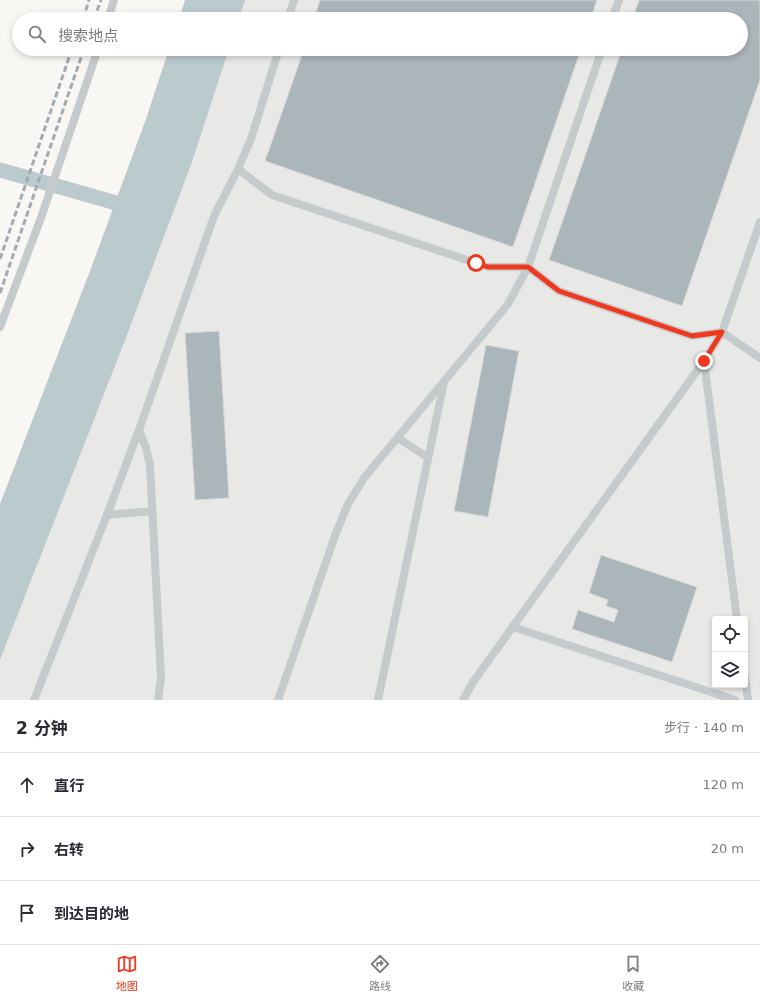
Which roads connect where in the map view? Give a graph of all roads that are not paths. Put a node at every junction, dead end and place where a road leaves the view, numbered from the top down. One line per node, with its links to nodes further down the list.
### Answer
1 (114, 0): 4 (lane)
2 (294, 0): 5 (lane)
3 (618, 0): 6 (lane)
4 (110, 12)
5 (290, 12)
6 (614, 12)
7 (96, 56): 13 (lane)
8 (277, 56): 10 (lane)
9 (600, 56): 12 (lane)
10 (238, 169): 12 (lane); 18 (lane)
11 (760, 222): 14 (lane)
12 (528, 267): 14 (lane); 17 (lane)
13 (0, 327)
14 (722, 332): 15 (lane); 16 (lane)
15 (760, 358)
16 (704, 361): 23 (lane); 24 (lane)
17 (444, 380): 19 (lane); 20 (lane)
18 (139, 430): 21 (lane); 22 (lane)
19 (398, 438): 20 (lane); 28 (lane)
20 (427, 457): 29 (lane)
21 (152, 511): 22 (lane); 27 (lane)
22 (107, 514): 26 (lane)
23 (738, 616)
24 (513, 627): 30 (lane); 31 (lane)
25 (746, 688): 32 (lane)
26 (34, 700)
27 (158, 700)
28 (278, 700)
29 (378, 700)
30 (463, 700)
31 (735, 700)
32 (748, 700)

